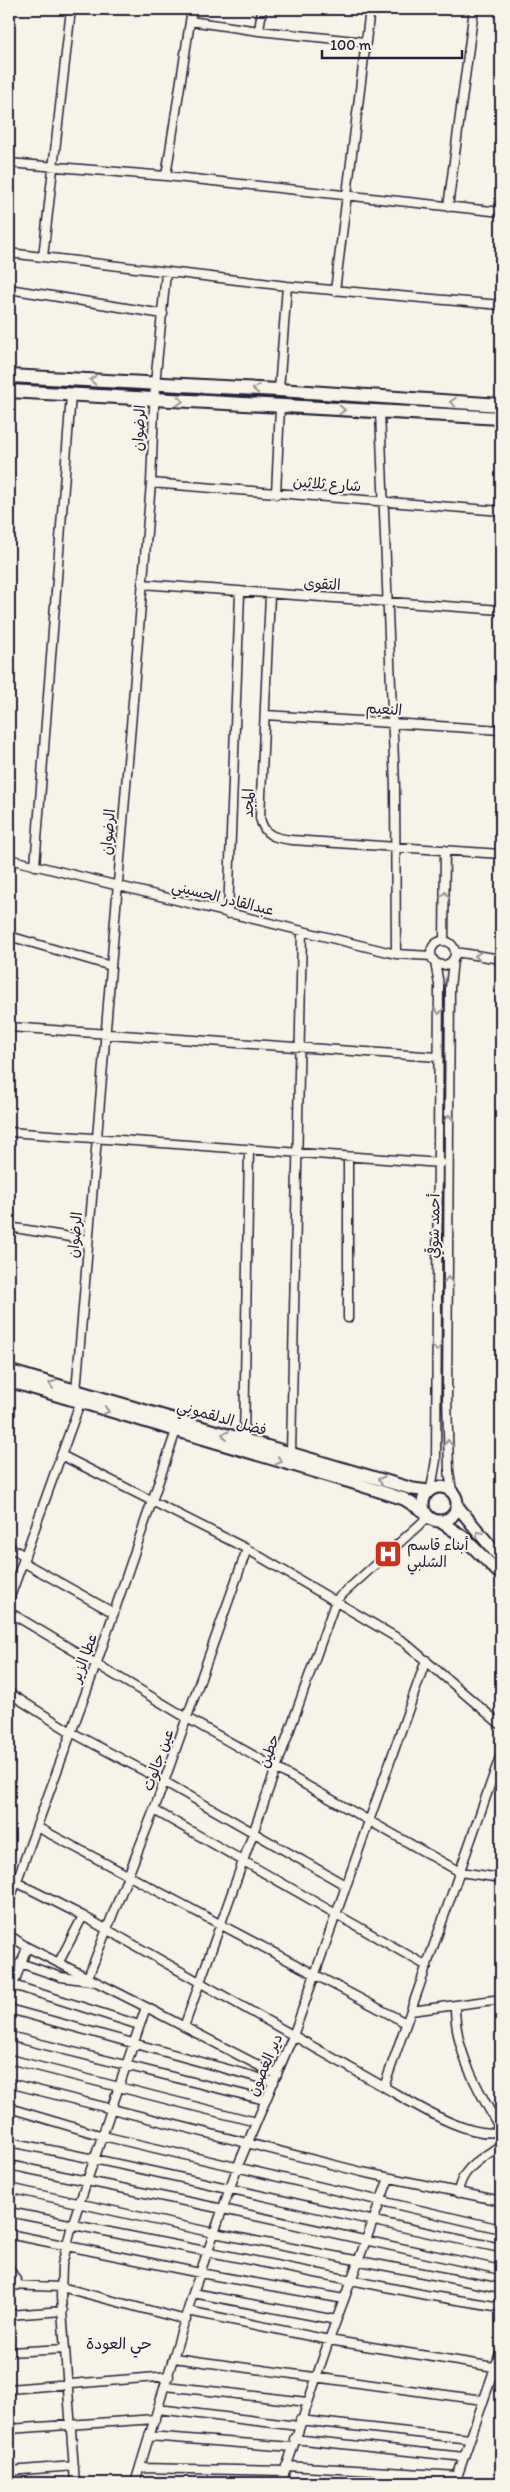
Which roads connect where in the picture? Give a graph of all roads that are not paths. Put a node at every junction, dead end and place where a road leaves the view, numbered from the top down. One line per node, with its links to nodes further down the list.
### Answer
1 (71, 9): 10 (street)
2 (192, 9): 6 (street)
3 (262, 9): 7 (street)
4 (370, 9): 8 (street)
5 (474, 9): 13 (street)
6 (190, 21): 7 (street); 11 (street)
7 (259, 31): 8 (street)
8 (365, 42): 12 (street)
9 (9, 163): 10 (street)
10 (54, 168): 11 (street); 16 (street)
11 (166, 176): 12 (street)
12 (346, 196): 13 (street); 20 (street)
13 (448, 207): 14 (street)
14 (501, 212)
15 (9, 253): 16 (street)
16 (43, 257): 17 (street)
17 (166, 273): 18 (street); 22 (street, الرضوان)
18 (287, 286): 20 (street); 25 (street)
19 (9, 289): 22 (street)
20 (335, 291): 21 (street)
21 (501, 305)
22 (163, 314): 24 (street, الرضوان)
23 (9, 376): 24 (main road, one-way to 23)
24 (155, 384): 25 (main road, one-way to 24); 28 (street, الرضوان)
25 (279, 390): 29 (main road, one-way to 25)
26 (9, 391): 27 (main road)
27 (71, 395): 28 (main road); 49 (street)
28 (155, 400): 30 (main road, one-way to 30); 33 (street, الرضوان)
29 (501, 405)
30 (280, 407): 31 (main road, one-way to 31); 34 (street)
31 (380, 412): 32 (main road); 35 (street)
32 (501, 418)
33 (150, 484): 34 (street, شارع ثلاثين); 37 (street, الرضوان)
34 (276, 494): 35 (street, شارع ثلاثين)
35 (383, 502): 36 (street, شارع ثلاثين); 40 (street)
36 (501, 511)
37 (142, 584): 38 (street, التقوى); 50 (street, الرضوان)
38 (240, 593): 39 (street, التقوى); 51 (street)
39 (270, 595): 40 (street, التقوى); 42 (street, المجد)
40 (387, 601): 41 (street, التقوى); 43 (street)
41 (501, 610)
42 (265, 715): 43 (street, النعيم); 45 (street, المجد)
43 (392, 724): 44 (street, النعيم); 45 (street)
44 (501, 730)
45 (396, 847): 46 (street, المجد); 55 (street)
46 (445, 850): 47 (street, المجد); 54 (street, one-way to 46)
47 (501, 854)
48 (9, 859): 49 (street, عبدالقادر الحسيني)
49 (35, 866): 50 (street, عبدالقادر الحسيني)
50 (117, 887): 51 (street, عبدالقادر الحسيني); 59 (street, الرضوان)
51 (228, 914): 52 (street, عبدالقادر الحسيني)
52 (302, 931): 55 (street, عبدالقادر الحسيني); 62 (street)
53 (9, 936): 59 (street)
54 (444, 941): 56 (street); 57 (street)
55 (396, 954): 57 (street, عبدالقادر الحسيني)
56 (454, 956): 57 (street); 58 (street, one-way to 56); 70 (street, أحمد شوقي, one-way to 56)
57 (433, 959): 63 (street, أحمد شوقي, one-way to 63)
58 (501, 959)
59 (111, 966): 61 (street, الرضوان)
60 (9, 1027): 61 (street)
61 (106, 1034): 62 (street); 65 (street, الرضوان)
62 (299, 1048): 63 (street); 67 (street)
63 (438, 1057): 69 (street, أحمد شوقي)
64 (9, 1132): 65 (street)
65 (98, 1138): 66 (street); 72 (street, الرضوان)
66 (249, 1149): 67 (street); 78 (street)
67 (297, 1153): 68 (street); 79 (street)
68 (348, 1157): 69 (street); 73 (street)
69 (438, 1163): 70 (street); 81 (street, أحمد شوقي, one-way to 81)
70 (449, 1163): 82 (street, أحمد شوقي, one-way to 70)
71 (9, 1227): 72 (street)
72 (88, 1240): 76 (street, الرضوان)
73 (348, 1318)
74 (9, 1370): 76 (main road, فضل الدلقموني, one-way to 74)
75 (9, 1381): 76 (main road, فضل الدلقموني)
76 (78, 1397): 77 (main road, فضل الدلقموني); 80 (street, الرضوان)
77 (178, 1426): 78 (main road, فضل الدلقموني, one-way to 77); 83 (street, عطا الزير); 85 (main road, فضل الدلقموني, one-way to 85)
78 (244, 1440): 79 (main road, فضل الدلقموني)
79 (291, 1453): 81 (main road, فضل الدلقموني, one-way to 79)
80 (61, 1455): 83 (street); 90 (street, الرضوان)
81 (430, 1490): 82 (main road); 85 (main road)
82 (452, 1491): 84 (main road)
83 (154, 1501): 88 (street); 95 (street, عطا الزير)
84 (458, 1507): 86 (main road); 89 (main road, one-way to 84)
85 (426, 1514): 86 (main road); 93 (street, حطين)
86 (441, 1522): 91 (main road)
87 (9, 1547): 90 (street)
88 (246, 1549): 93 (street); 99 (street, عين جالوت)
89 (501, 1558)
90 (24, 1559): 92 (street, الرضوان); 95 (street)
91 (501, 1575)
92 (9, 1600)
93 (336, 1600): 96 (street); 103 (street, حطين)
94 (9, 1612): 97 (street)
95 (114, 1613): 97 (street, عطا الزير)
96 (426, 1660): 100 (street); 106 (street, دير الغصون)
97 (96, 1665): 99 (street); 101 (street, عطا الزير)
98 (9, 1693): 101 (street)
99 (187, 1718): 103 (street); 104 (street, عين جالوت)
100 (501, 1725)
101 (71, 1732): 104 (street); 107 (street, عطا الزير)
102 (501, 1754): 110 (street)
103 (277, 1768): 106 (street); 108 (street, حطين)
104 (164, 1782): 105 (street, عين جالوت); 108 (street)
105 (154, 1810): 109 (street); 111 (street, عين جالوت)
106 (369, 1820): 110 (street); 114 (street, دير الغصون)
107 (37, 1827): 111 (street); 113 (street, عطا الزير)
108 (254, 1835): 109 (street, حطين); 114 (street)
109 (244, 1861): 116 (street); 118 (street, حطين)
110 (460, 1872): 112 (street); 123 (street)
111 (129, 1876): 118 (street); 119 (street, عين جالوت)
112 (501, 1878)
113 (16, 1882): 115 (street, عطا الزير); 117 (street)
114 (345, 1885): 116 (street, دير الغصون)
115 (9, 1902)
116 (334, 1914): 123 (street); 126 (street, دير الغصون)
117 (83, 1916): 119 (street); 122 (street)
118 (221, 1925): 126 (street); 129 (street, حطين)
119 (107, 1931): 127 (street, عين جالوت); 129 (street)
120 (9, 1935): 121 (street)
121 (26, 1947): 122 (street); 124 (street)
122 (59, 1962): 127 (street)
123 (427, 1966): 135 (street)
124 (19, 1967): 125 (street); 128 (street); 130 (street)
125 (9, 1968)
126 (314, 1975): 136 (street); 140 (street, دير الغصون)
127 (88, 1977): 128 (street)
128 (96, 1981): 133 (street)
129 (200, 1983): 138 (street, حطين); 140 (street)
130 (10, 1990): 137 (street)
131 (501, 1999): 132 (street)
132 (455, 2006): 135 (street); 146 (street)
133 (146, 2007): 137 (street); 138 (street)
134 (9, 2009): 141 (street)
135 (411, 2011): 136 (street)
136 (406, 2023): 146 (street)
137 (140, 2025): 141 (street)
138 (184, 2027): 144 (street)
139 (9, 2036): 143 (street)
140 (293, 2036): 144 (street, دير الغصون); 146 (street)
141 (133, 2043): 143 (street); 144 (street)
142 (9, 2059): 147 (street)
143 (125, 2066): 147 (street); 148 (street)
144 (275, 2078): 148 (street, دير الغصون)
145 (9, 2083): 150 (street)
146 (384, 2087)
147 (118, 2088): 150 (street); 151 (street)
148 (265, 2100): 151 (street, دير الغصون)
149 (9, 2108): 152 (street)
150 (110, 2109): 152 (street); 154 (street)
151 (256, 2122): 154 (street, دير الغصون)
152 (103, 2136): 156 (street); 158 (street)
153 (9, 2142): 156 (street)
154 (248, 2142): 158 (street, دير الغصون); 159 (street)
155 (501, 2145): 163 (street)
156 (96, 2158): 160 (street); 162 (street)
157 (9, 2165): 160 (street)
158 (237, 2168): 162 (street, دير الغصون); 165 (street)
159 (389, 2178): 163 (street); 165 (street)
160 (88, 2181): 166 (street); 167 (street)
161 (9, 2188): 166 (street)
162 (229, 2189): 167 (street, دير الغصون); 169 (street)
163 (458, 2193): 164 (street)
164 (501, 2201)
165 (380, 2202): 169 (street); 171 (street)
166 (80, 2203): 170 (street); 172 (street)
167 (223, 2209): 172 (street, دير الغصون); 174 (street)
168 (9, 2212): 170 (street)
169 (373, 2222): 174 (street); 176 (street)
170 (72, 2225): 175 (street); 177 (street)
171 (501, 2229)
172 (214, 2233): 177 (street, دير الغصون); 178 (street)
173 (9, 2234): 175 (street)
174 (367, 2240): 178 (street); 180 (street)
175 (67, 2247): 181 (street); 185 (street)
176 (501, 2248)
177 (208, 2252): 181 (street, دير الغصون); 182 (street)
178 (358, 2261): 182 (street); 186 (street)
179 (9, 2268): 183 (street)
180 (501, 2270)
181 (200, 2273): 187 (street, دير الغصون); 188 (street)
182 (352, 2281): 188 (street); 189 (street)
183 (19, 2284): 184 (street); 185 (street)
184 (9, 2285)
185 (61, 2287): 191 (street); 193 (street)
186 (501, 2288)
187 (193, 2293): 190 (street, دير الغصون); 194 (street)
188 (344, 2299): 194 (street)
189 (501, 2307)
190 (188, 2311): 193 (street, دير الغصون); 195 (street)
191 (62, 2312): 192 (street); 196 (street)
192 (9, 2315)
193 (186, 2320): 199 (street, دير الغصون)
194 (336, 2320): 195 (street)
195 (329, 2340): 200 (street); 202 (street)
196 (65, 2348): 198 (street); 203 (street)
197 (501, 2350): 200 (street)
198 (9, 2352)
199 (174, 2358): 201 (street, دير الغصون); 202 (street)
200 (494, 2367): 206 (street)
201 (169, 2376): 203 (street); 204 (street, دير الغصون)
202 (316, 2377): 206 (street); 207 (street)
203 (68, 2386): 205 (street); 211 (street)
204 (166, 2386): 207 (street); 208 (street, دير الغصون)
205 (9, 2389)
206 (483, 2400): 214 (street)
207 (307, 2402): 210 (street)
208 (158, 2410): 209 (street, دير الغصون); 210 (street)
209 (155, 2420): 211 (street); 213 (street, دير الغصون)
210 (299, 2423): 214 (street); 215 (street)
211 (72, 2424): 212 (street); 217 (street)
212 (9, 2429)
213 (149, 2436): 215 (street); 218 (street, دير الغصون)
214 (470, 2440): 216 (street)
215 (293, 2443): 216 (street); 219 (street)
216 (464, 2457): 221 (street)
217 (74, 2466): 220 (street); 222 (street)
218 (140, 2468): 219 (street); 223 (street, دير الغصون)
219 (286, 2469): 221 (street); 224 (street)
220 (9, 2471)
221 (456, 2480)
222 (74, 2483)
223 (135, 2483)
224 (281, 2483)

